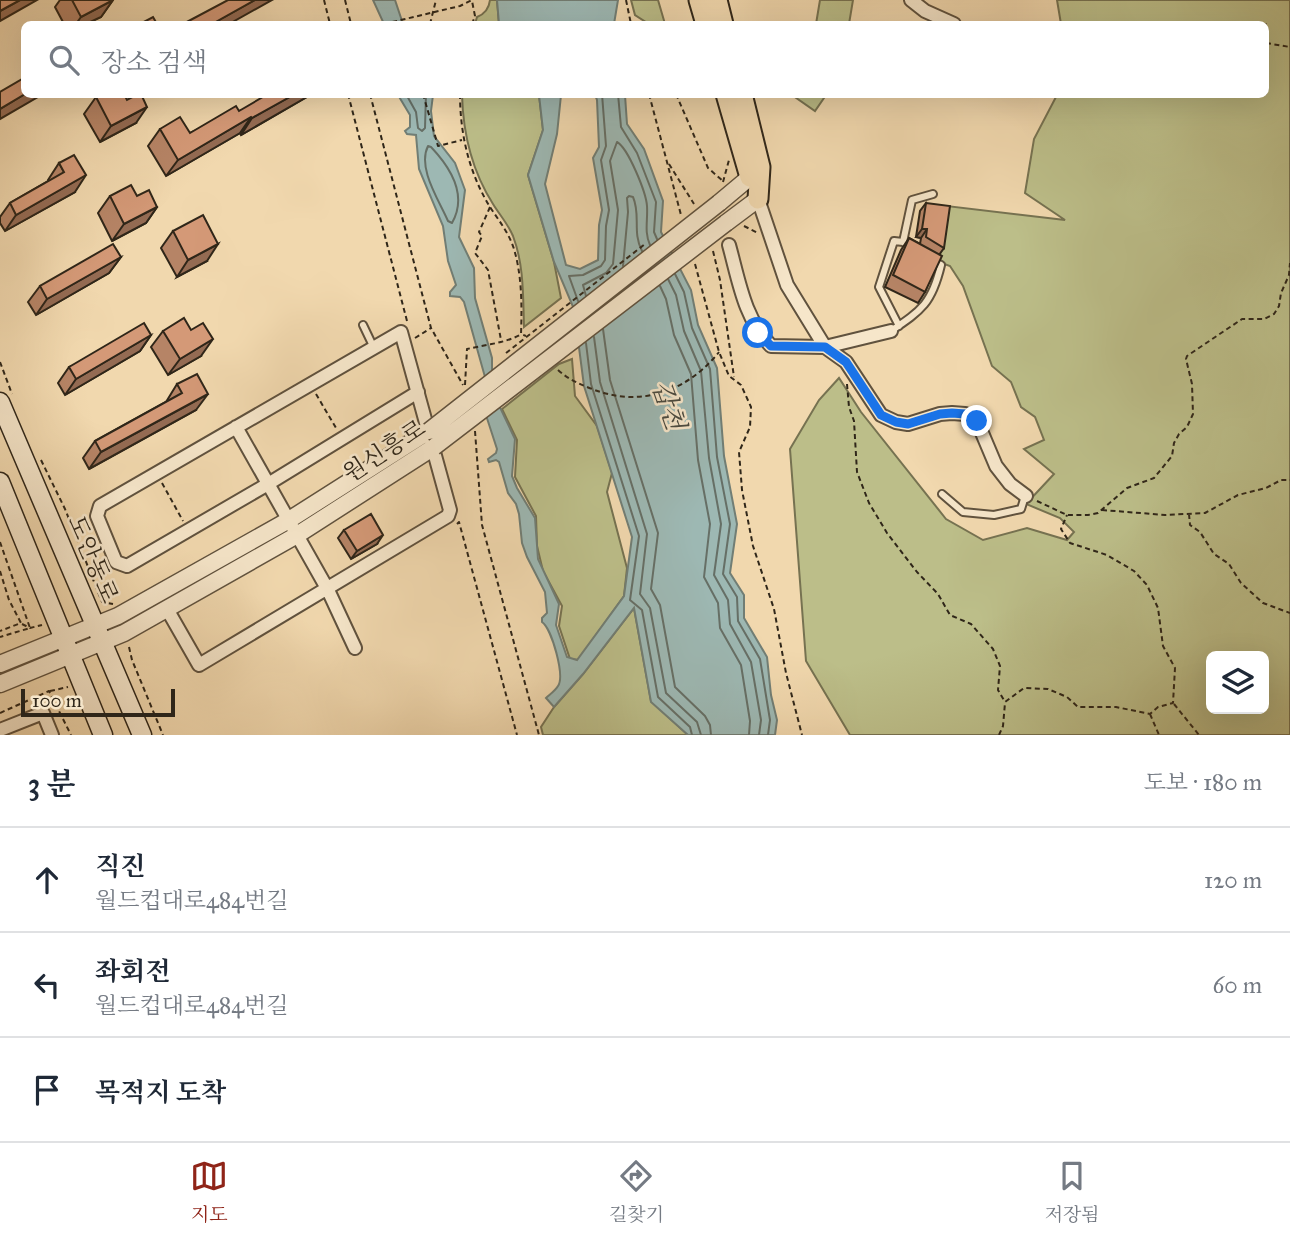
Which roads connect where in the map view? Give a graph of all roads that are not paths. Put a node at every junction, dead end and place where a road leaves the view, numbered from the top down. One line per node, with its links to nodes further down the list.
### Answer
1 (699, 0): 5 (main road)
2 (717, 0): 6 (main road)
3 (911, 0): 4 (street)
4 (926, 5): 7 (street)
5 (705, 21)
6 (722, 21)
7 (950, 21)
8 (727, 98): 10 (main road)
9 (743, 98): 12 (main road)
10 (750, 177): 12 (street); 22 (street, 원신흥로, bridge)
11 (933, 194): 13 (lane)
12 (758, 199): 17 (street); 22 (street, 원신흥로, bridge)
13 (903, 242): 16 (lane); 16 (lane)
14 (729, 245): 17 (street)
15 (363, 325): 18 (lane)
16 (895, 329): 17 (street)
17 (825, 347): 26 (street)
18 (374, 348): 19 (street); 21 (street)
19 (418, 391): 22 (street); 24 (street)
20 (8, 402): 31 (main road, 도안동로)
21 (236, 427): 24 (street); 24 (street)
22 (431, 439): 27 (street, 원신흥로); 28 (street, 원신흥로); 29 (street)
23 (0, 481): 32 (main road)
24 (268, 484): 27 (street)
25 (942, 494): 26 (lane)
26 (1026, 496)
27 (289, 520): 28 (street); 31 (street, 원신흥로)
28 (297, 535): 29 (street); 30 (street, 원신흥로)
29 (328, 590): 30 (street); 33 (street)
30 (167, 609): 31 (street, 원신흥로)
31 (98, 635): 32 (street, 원신흥로); 34 (street, 원신흥로); 40 (main road, 도안동로)
32 (64, 639): 34 (main road); 35 (street, 원신흥로)
33 (355, 648)
34 (70, 657): 36 (street, 원신흥로); 39 (main road)
35 (0, 664)
36 (0, 684)
37 (0, 730): 38 (street)
38 (52, 735)
39 (103, 735)
40 (142, 735)

